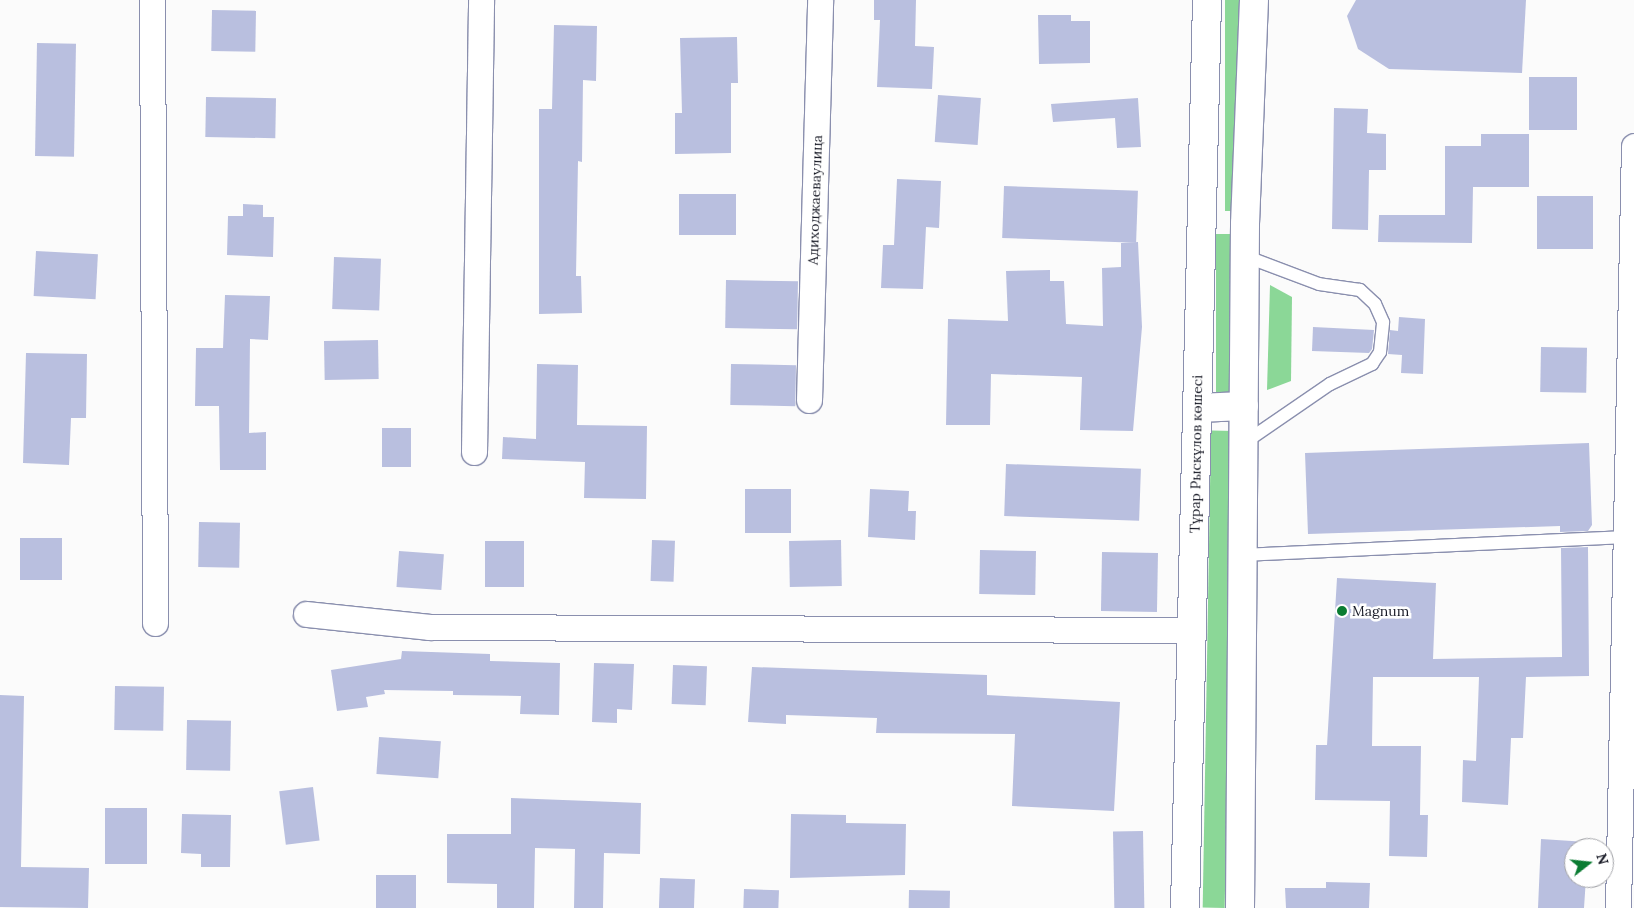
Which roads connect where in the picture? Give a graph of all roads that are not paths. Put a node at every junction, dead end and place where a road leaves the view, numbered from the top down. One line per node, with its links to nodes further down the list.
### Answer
1 (152, 0): 18 (street)
2 (481, 0): 14 (street)
3 (820, 0): 10 (street, Адиходжаеваулица)
4 (1206, 0): 7 (main road, Тұрар Рыскұлов көшесі)
5 (1254, 0): 8 (main road)
6 (1634, 146): 15 (street)
7 (1201, 223): 8 (main road); 12 (main road, Тұрар Рыскұлов көшесі)
8 (1245, 224): 9 (main road)
9 (1245, 256): 11 (main road); 13 (lane)
10 (810, 400)
11 (1244, 406): 12 (main road); 13 (main road)
12 (1197, 408): 19 (main road, Тұрар Рыскұлов көшесі)
13 (1244, 443): 16 (main road)
14 (474, 452)
15 (1626, 538): 16 (lane); 22 (street)
16 (1243, 555): 21 (main road)
17 (306, 614): 19 (street)
18 (154, 623)
19 (1192, 630): 20 (main road, Тұрар Рыскұлов көшесі)
20 (1185, 908)
21 (1240, 908)
22 (1618, 908)

